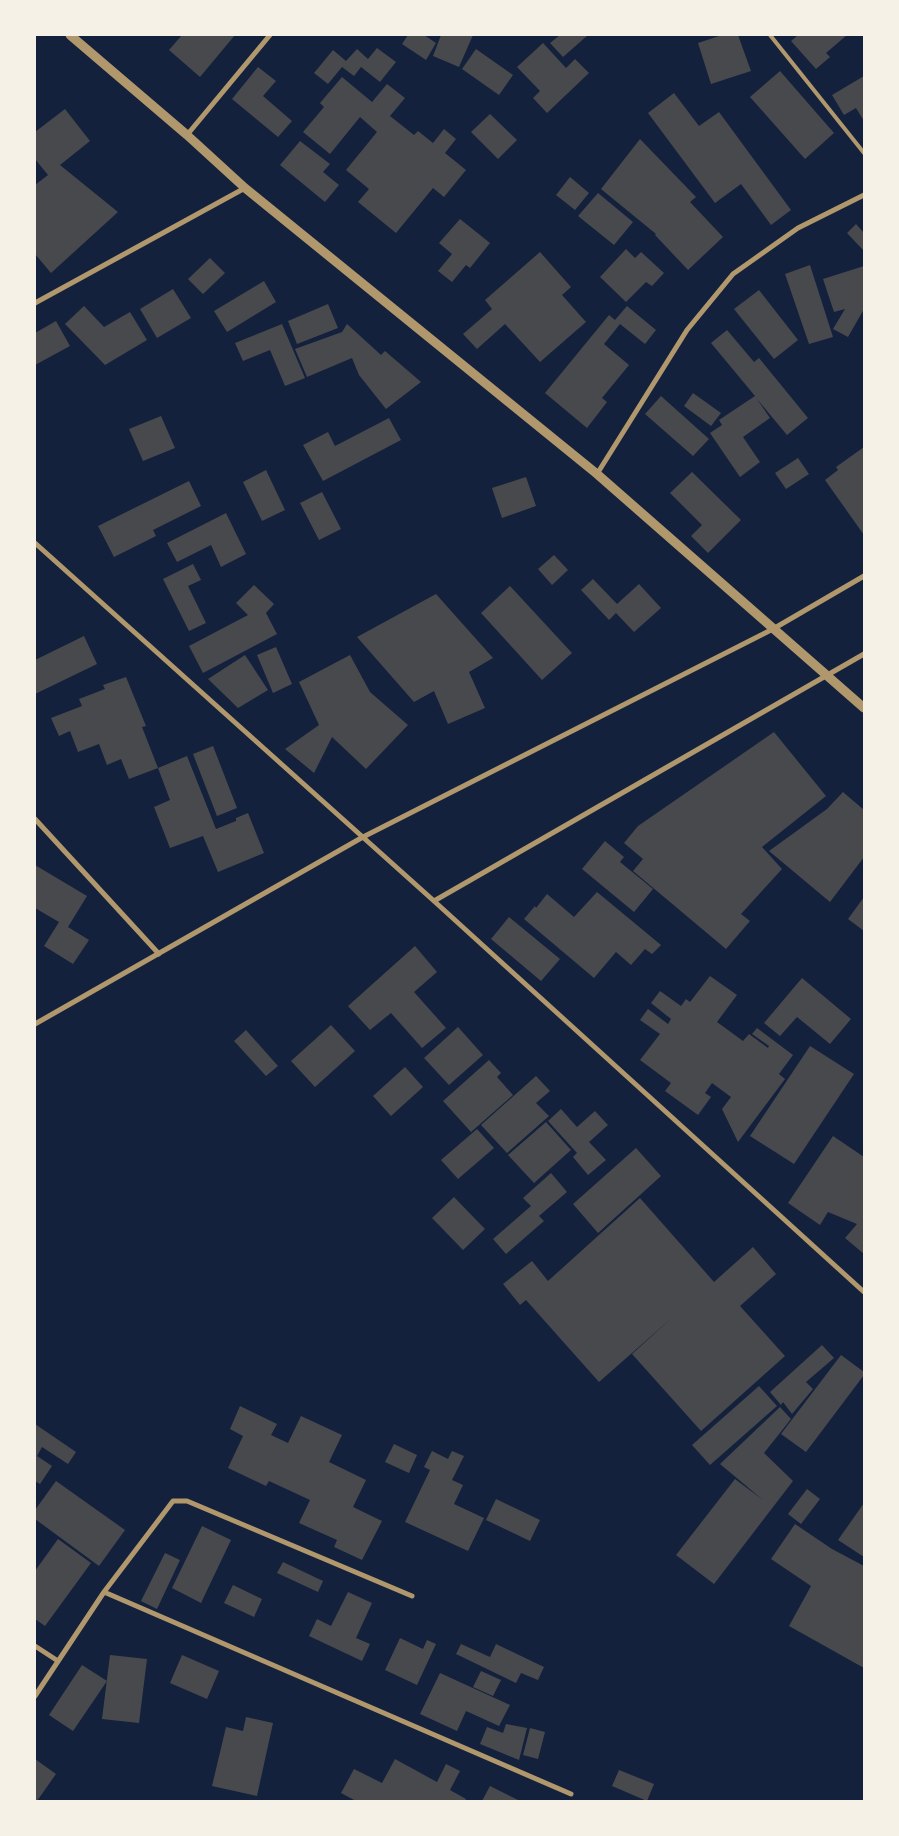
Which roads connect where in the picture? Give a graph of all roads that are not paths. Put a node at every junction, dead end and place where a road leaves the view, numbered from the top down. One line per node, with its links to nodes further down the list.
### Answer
1 (70, 35): 4 (street)
2 (270, 35): 4 (street)
3 (770, 35): 5 (lane)
4 (187, 135): 6 (street)
5 (864, 153)
6 (245, 188): 8 (street); 9 (street)
7 (864, 195): 9 (street)
8 (35, 303)
9 (597, 474): 12 (street)
10 (35, 544): 17 (street)
11 (864, 576): 12 (street)
12 (773, 629): 14 (street); 17 (street)
13 (864, 654): 14 (street)
14 (826, 675): 15 (street); 18 (street)
15 (864, 708)
16 (35, 819): 19 (street)
17 (363, 837): 18 (street); 19 (street)
18 (434, 901): 21 (street)
19 (159, 954): 20 (street)
20 (35, 1024)
21 (864, 1292)
22 (104, 1592): 23 (street); 25 (street); 27 (street)
23 (412, 1596)
24 (35, 1646): 25 (street)
25 (58, 1661): 26 (street)
26 (35, 1696)
27 (571, 1794)

